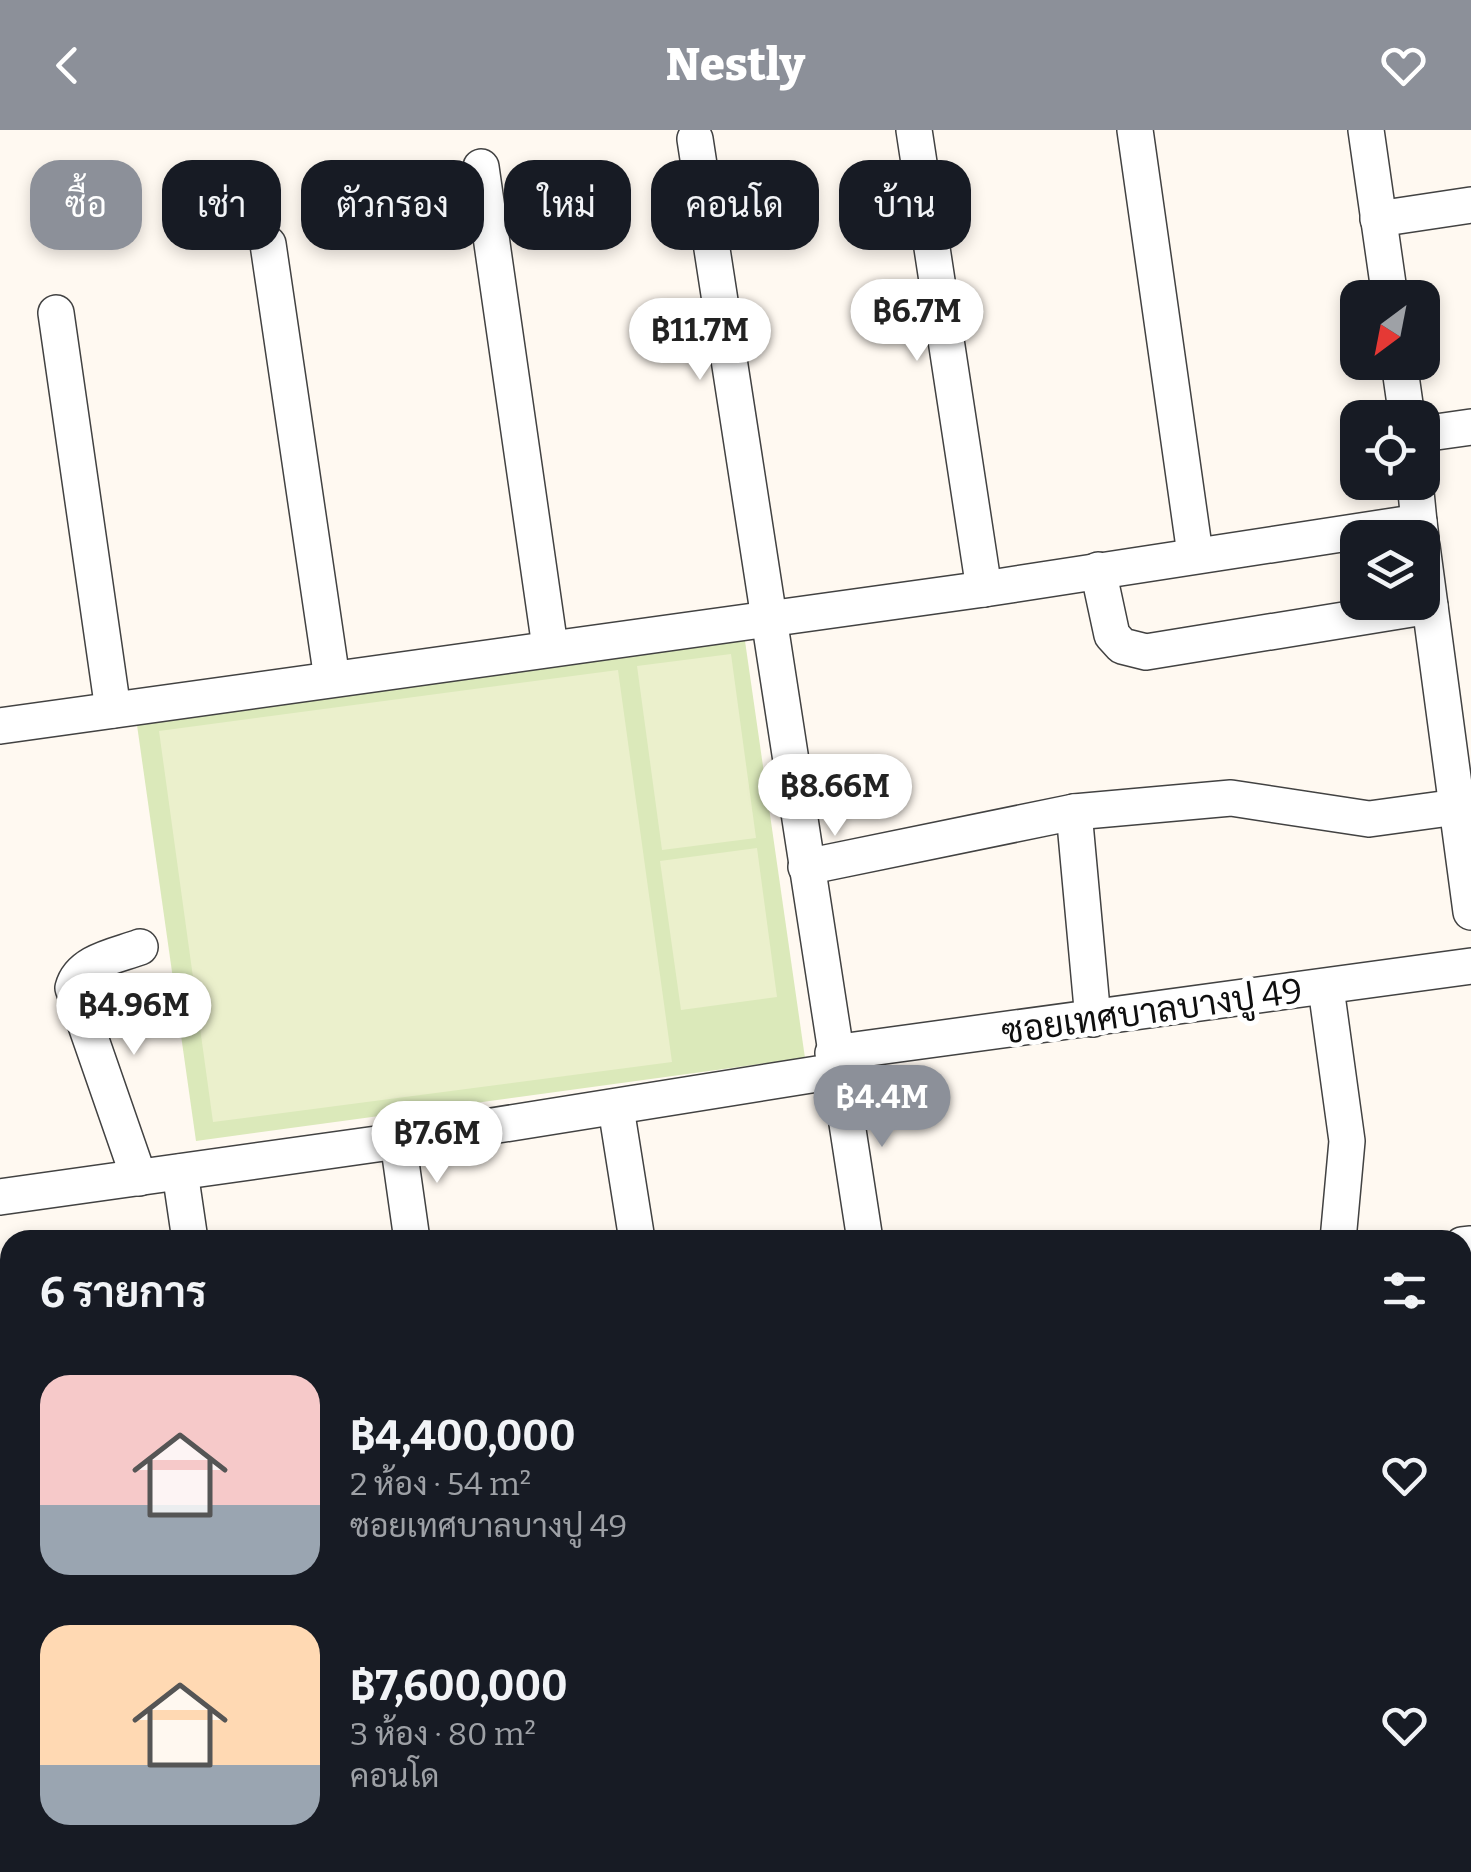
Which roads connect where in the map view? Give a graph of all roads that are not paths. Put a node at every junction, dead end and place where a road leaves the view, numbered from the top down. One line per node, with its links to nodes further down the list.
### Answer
1 (914, 130): 16 (street)
2 (1135, 130): 14 (street)
3 (1366, 130): 7 (street)
4 (694, 139): 17 (street)
5 (484, 187): 20 (street)
6 (1471, 205): 7 (street)
7 (1378, 219): 9 (street)
8 (269, 250): 21 (street)
9 (1387, 280)
10 (56, 313): 22 (street)
11 (1471, 428): 12 (street)
12 (1440, 432)
13 (1340, 542): 14 (street)
14 (1195, 554): 15 (street)
15 (1098, 570): 16 (street); 18 (street)
16 (984, 589): 17 (street)
17 (770, 617): 20 (street); 26 (street)
18 (1344, 620)
19 (1432, 620): 24 (street)
20 (550, 647): 21 (street)
21 (332, 679): 22 (street)
22 (113, 710): 23 (street)
23 (0, 726)
24 (1457, 807): 25 (street); 27 (street)
25 (1074, 812): 26 (street); 31 (street)
26 (806, 867): 32 (street)
27 (1471, 912)
28 (140, 947): 36 (street)
29 (1471, 966): 30 (street, ซอยเทศบาลบางปู 49)
30 (1326, 988): 31 (street, ซอยเทศบาลบางปู 49); 42 (street)
31 (1093, 1019): 32 (street, ซอยเทศบาลบางปู 49)
32 (835, 1062): 33 (street, ซอยเทศบาลบางปู 49); 41 (street)
33 (616, 1108): 34 (street, ซอยเทศบาลบางปู 49); 40 (street)
34 (398, 1141): 35 (street, ซอยเทศบาลบางปู 49); 39 (street)
35 (180, 1172): 36 (street, ซอยเทศบาลบางปู 49); 38 (street)
36 (140, 1178): 37 (street, ซอยเทศบาลบางปู 49)
37 (0, 1197)
38 (189, 1230)
39 (411, 1230)
40 (635, 1230)
41 (862, 1230)
42 (1339, 1230)

